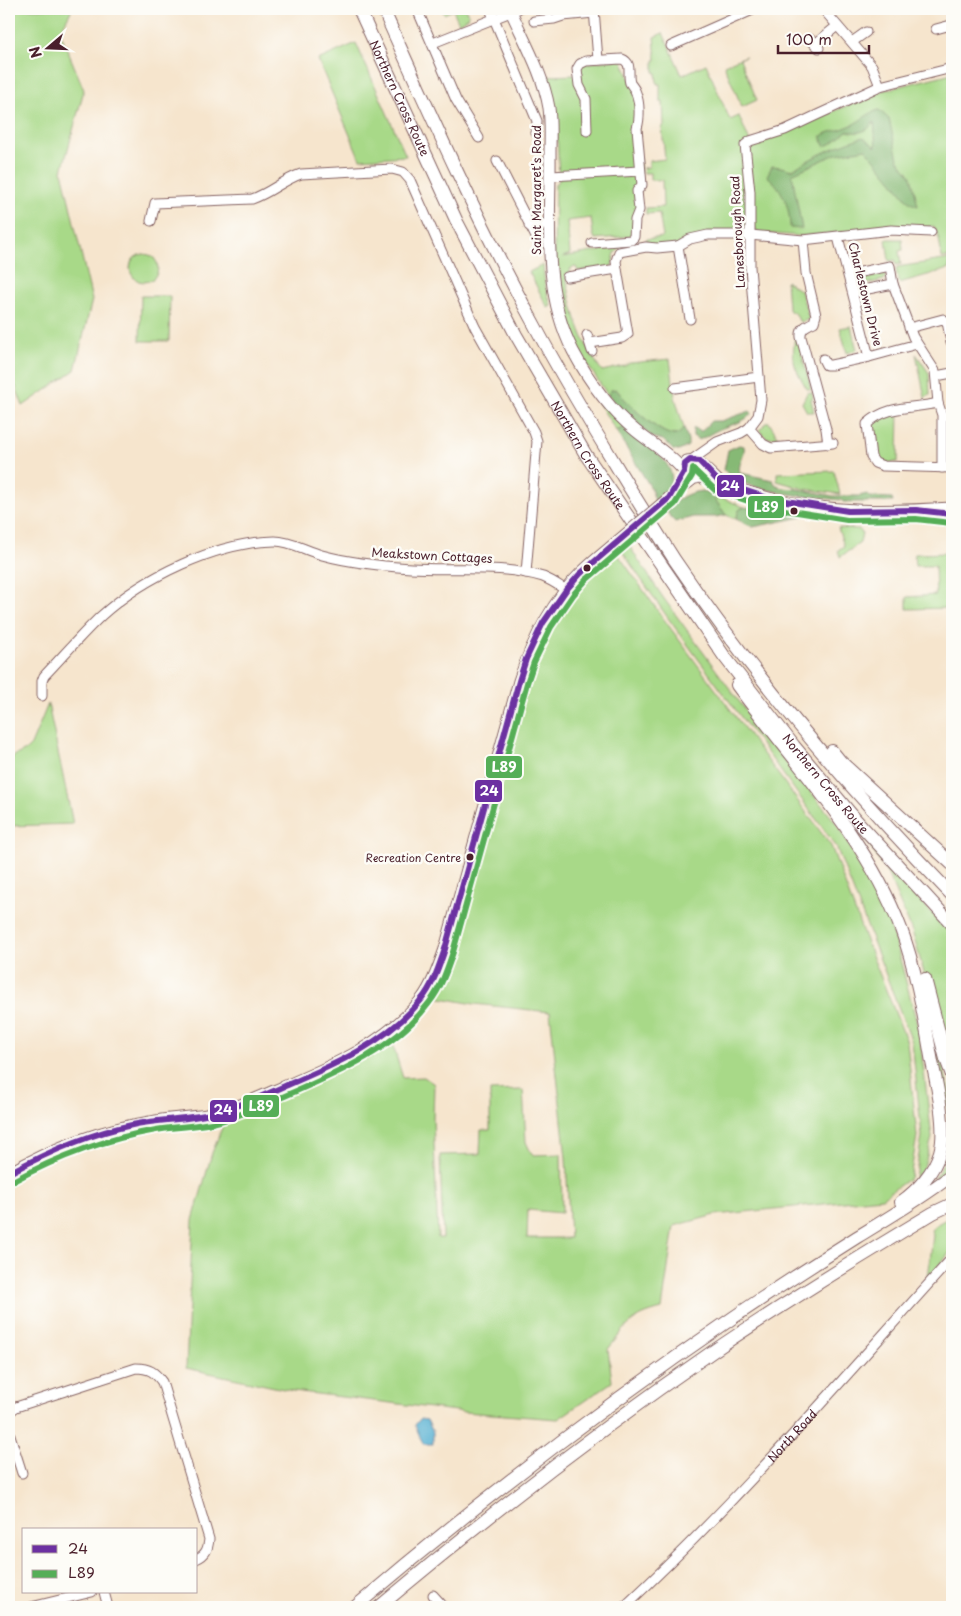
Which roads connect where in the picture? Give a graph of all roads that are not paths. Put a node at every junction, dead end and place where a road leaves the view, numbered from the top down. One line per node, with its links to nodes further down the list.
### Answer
1 (358, 9): 67 (highway, Northern Cross Route)
2 (384, 9): 66 (highway, Northern Cross Route)
3 (417, 9): 16 (street)
4 (490, 9): 9 (street)
5 (755, 9): 18 (street)
6 (823, 9): 11 (street)
7 (513, 10): 9 (street); 29 (main road, Saint Margaret's Road)
8 (594, 11): 10 (street); 19 (street)
9 (494, 18): 16 (street); 25 (street)
10 (534, 21)
11 (837, 26): 15 (street); 17 (street)
12 (936, 29): 13 (street)
13 (952, 30)
14 (866, 32): 15 (street)
15 (852, 42): 21 (street)
16 (433, 44): 22 (street)
17 (814, 44)
18 (671, 46)
19 (598, 60): 24 (street); 28 (street)
20 (952, 68): 21 (street, Lanesborough Road)
21 (880, 86): 34 (street, Lanesborough Road)
22 (471, 125): 23 (street); 26 (street)
23 (462, 130)
24 (587, 132)
25 (536, 133)
26 (479, 138)
27 (497, 161): 32 (street)
28 (640, 171): 29 (street); 38 (street)
29 (551, 176): 31 (main road, Saint Margaret's Road)
30 (151, 221): 64 (street)
31 (549, 224): 32 (street); 58 (main road, Saint Margaret's Road)
32 (529, 226): 37 (street)
33 (931, 232): 35 (street)
34 (750, 235): 36 (street); 39 (street); 54 (street, Lanesborough Road)
35 (838, 237): 36 (street); 44 (street, Charlestown Drive)
36 (803, 240): 57 (street)
37 (539, 243)
38 (592, 243)
39 (678, 246): 40 (street); 45 (street)
40 (617, 269): 42 (street); 48 (street)
41 (856, 272): 43 (street)
42 (572, 273)
43 (893, 284): 44 (street); 46 (street)
44 (853, 292): 50 (street, Charlestown Drive)
45 (690, 319)
46 (909, 328): 47 (street); 49 (street)
47 (951, 342)
48 (590, 343)
49 (917, 344): 50 (street); 53 (street)
50 (869, 357): 51 (street)
51 (824, 359)
52 (952, 373): 53 (street)
53 (936, 376): 56 (street)
54 (759, 377): 55 (street); 57 (street, Lanesborough Road)
55 (675, 388)
56 (938, 403): 59 (street); 59 (street)
57 (749, 428): 58 (street)
58 (693, 468): 62 (main road, Saint Margaret's Road); 65 (main road, bridge)
59 (942, 468): 60 (street)
60 (952, 468)
61 (952, 508): 62 (main road, Saint Margaret's Road)
62 (916, 510): 63 (main road, Saint Margaret's Road)
63 (952, 514)
64 (526, 573): 65 (street, Meakstown Cottages); 68 (street, Meakstown Cottages)
65 (566, 590): 76 (main road)
66 (718, 621): 70 (highway); 73 (highway, Northern Cross Route)
67 (724, 656): 69 (highway, Northern Cross Route); 80 (highway)
68 (42, 696)
69 (825, 783): 74 (highway, Northern Cross Route); 75 (highway)
70 (926, 838): 71 (highway); 72 (highway)
71 (952, 856)
72 (952, 864)
73 (952, 896)
74 (952, 924)
75 (952, 1075)
76 (9, 1173)
77 (952, 1175): 80 (highway)
78 (952, 1203): 84 (highway)
79 (952, 1258): 95 (street, North Road)
80 (805, 1270): 91 (highway)
81 (9, 1412): 85 (street)
82 (9, 1432): 83 (street)
83 (22, 1474)
84 (456, 1544): 92 (highway); 93 (highway)
85 (198, 1558)
86 (84, 1594): 89 (street)
87 (105, 1594): 90 (street)
88 (433, 1595): 94 (street)
89 (31, 1607)
90 (108, 1607)
91 (355, 1607)
92 (379, 1607)
93 (388, 1607)
94 (444, 1607)
95 (624, 1607)

